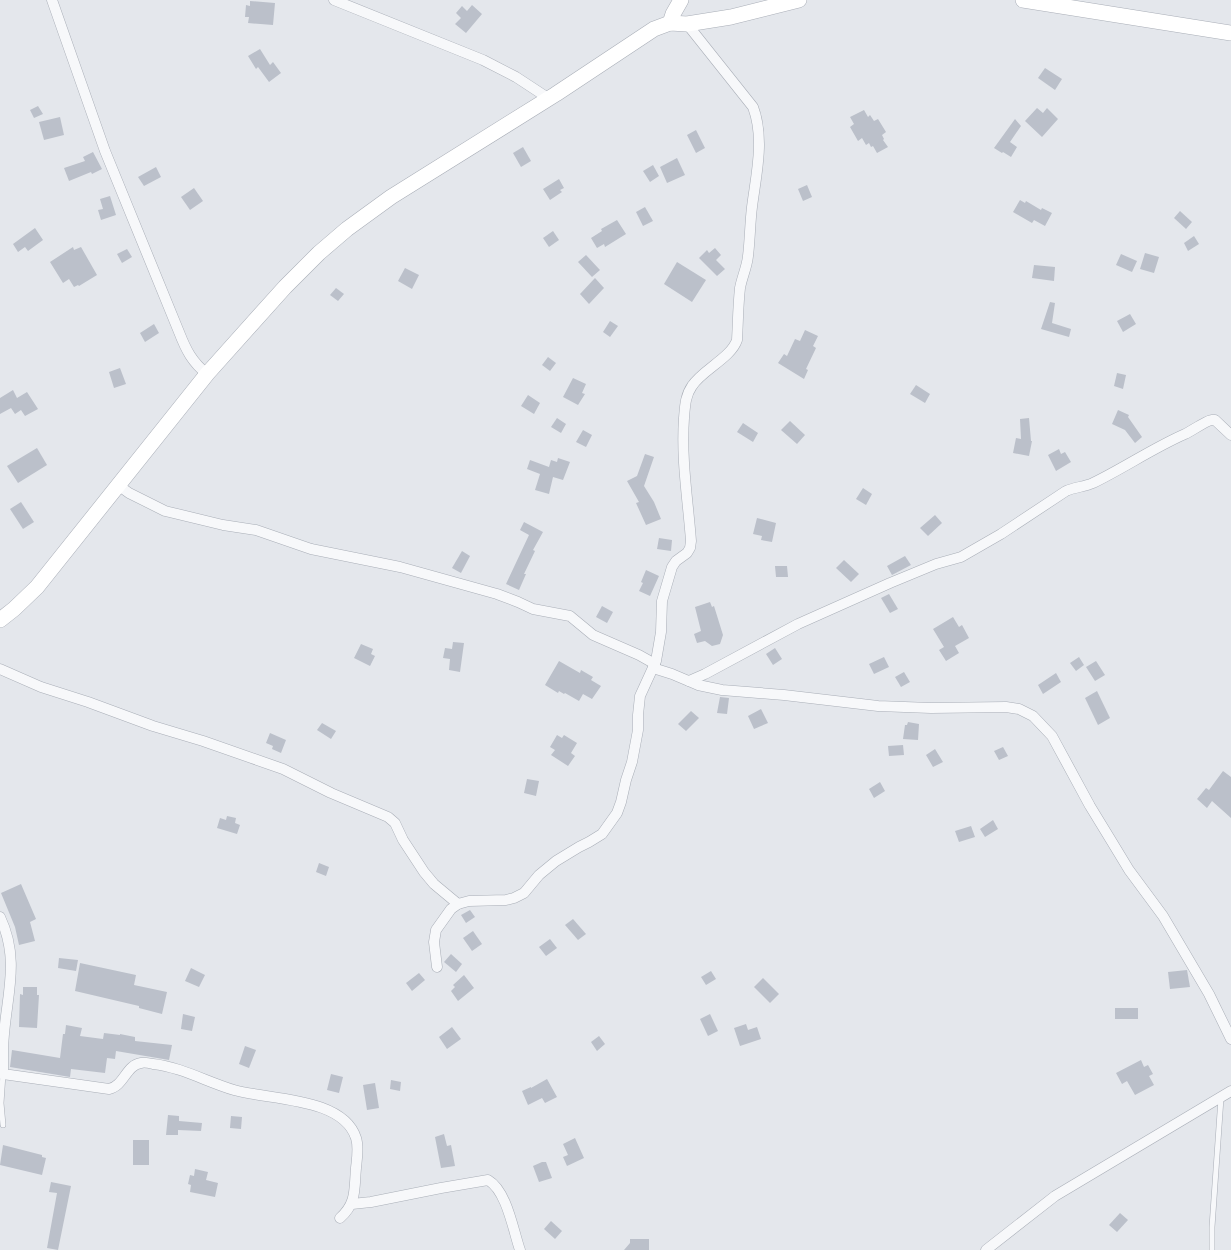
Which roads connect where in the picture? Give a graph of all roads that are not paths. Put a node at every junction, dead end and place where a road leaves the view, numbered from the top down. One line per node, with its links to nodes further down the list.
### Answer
1 (52, 0): 10 (street)
2 (334, 0): 9 (street)
3 (681, 0): 6 (street)
4 (799, 0): 7 (street)
5 (1023, 0): 8 (street)
6 (670, 24): 7 (street); 9 (street)
7 (687, 24): 14 (street)
8 (1231, 33)
9 (548, 98): 10 (street)
10 (207, 374): 12 (street)
11 (1231, 435): 16 (street)
12 (118, 486): 13 (street); 14 (street)
13 (0, 620)
14 (654, 666): 16 (street); 17 (street)
15 (0, 669): 17 (street)
16 (689, 681): 20 (street)
17 (458, 904): 19 (street)
18 (0, 916): 21 (street)
19 (437, 967)
20 (1231, 1039)
21 (3, 1074): 24 (lane); 25 (street)
22 (1231, 1091): 23 (street)
23 (1221, 1097): 28 (street); 29 (lane)
24 (3, 1125)
25 (352, 1204): 26 (street); 27 (street)
26 (340, 1218)
27 (520, 1250)
28 (986, 1250)
29 (1212, 1250)

